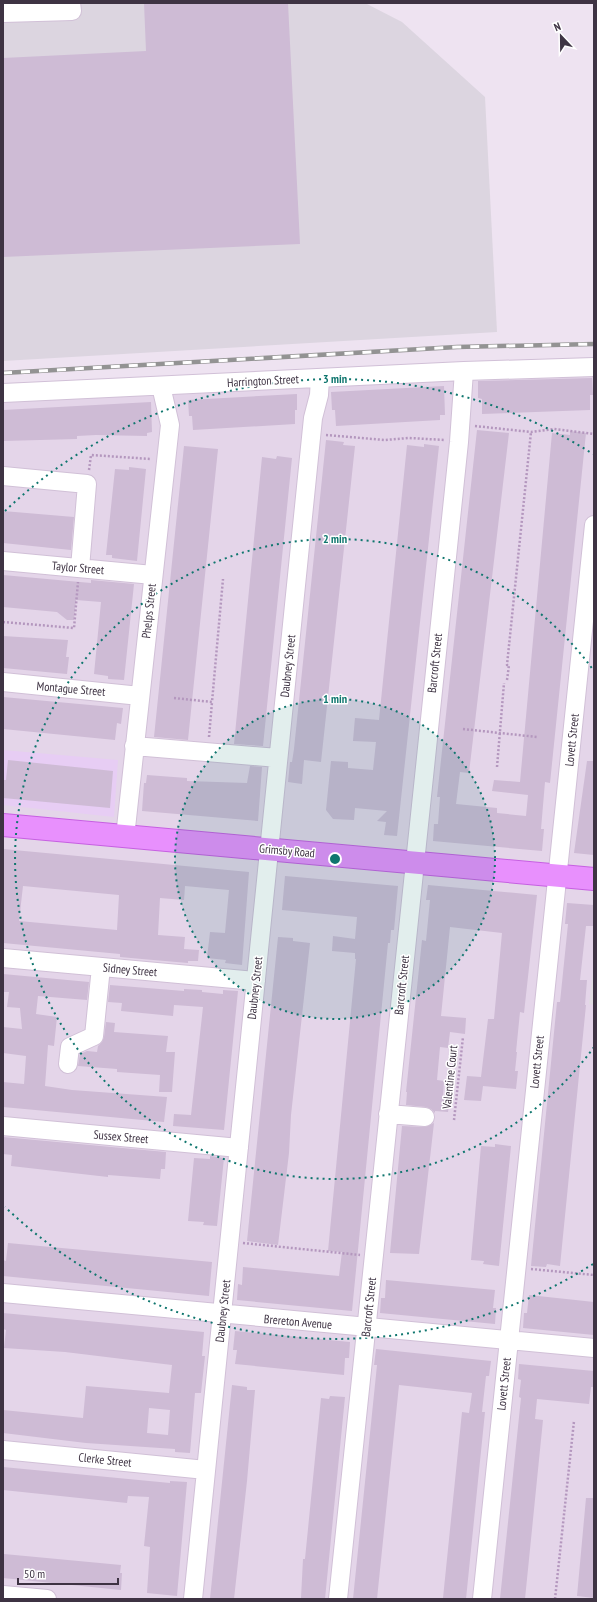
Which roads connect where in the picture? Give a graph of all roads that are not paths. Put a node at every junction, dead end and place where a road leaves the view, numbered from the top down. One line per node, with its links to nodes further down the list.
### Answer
1 (71, 3): 2 (street)
2 (3, 13)
3 (594, 367): 4 (street, Harrington Street)
4 (464, 371): 5 (street, Harrington Street); 20 (street, Barcroft Street)
5 (320, 378): 6 (street, Harrington Street); 16 (street, Daubney Street)
6 (161, 386): 7 (street, Harrington Street); 12 (street, Phelps Street)
7 (3, 394)
8 (3, 476): 11 (street)
9 (594, 525): 21 (street, Lovett Street)
10 (3, 561): 11 (street, Taylor Street)
11 (80, 568): 12 (street, Taylor Street)
12 (153, 575): 14 (street, Phelps Street)
13 (3, 682): 14 (street, Montague Street)
14 (140, 696): 15 (street, Phelps Street)
15 (134, 746): 16 (street); 18 (street, Phelps Street)
16 (278, 758): 19 (street, Daubney Street)
17 (3, 825): 18 (main road, Grimsby Road)
18 (125, 837): 19 (main road, Grimsby Road)
19 (269, 849): 20 (main road, Grimsby Road); 25 (street, Daubney Street)
20 (416, 863): 21 (main road, Grimsby Road); 27 (street, Barcroft Street)
21 (556, 876): 22 (main road, Grimsby Road); 34 (street, Lovett Street)
22 (594, 879)
23 (3, 958): 24 (street, Sidney Street)
24 (101, 967): 25 (street, Sidney Street); 26 (street)
25 (256, 981): 30 (street, Daubney Street)
26 (68, 1064)
27 (388, 1114): 28 (street); 33 (street, Barcroft Street)
28 (425, 1117)
29 (3, 1126): 30 (street, Sussex Street)
30 (239, 1148): 32 (street, Daubney Street)
31 (3, 1293): 32 (street, Brereton Avenue)
32 (222, 1314): 33 (street, Brereton Avenue); 37 (street, Daubney Street)
33 (366, 1327): 34 (street, Brereton Avenue); 41 (street, Barcroft Street)
34 (508, 1341): 35 (street, Brereton Avenue); 42 (street, Lovett Street)
35 (594, 1348)
36 (3, 1450): 37 (street, Clerke Street)
37 (206, 1470): 40 (street, Daubney Street)
38 (3, 1595): 39 (street)
39 (47, 1599)
40 (193, 1599)
41 (338, 1599)
42 (482, 1599)

